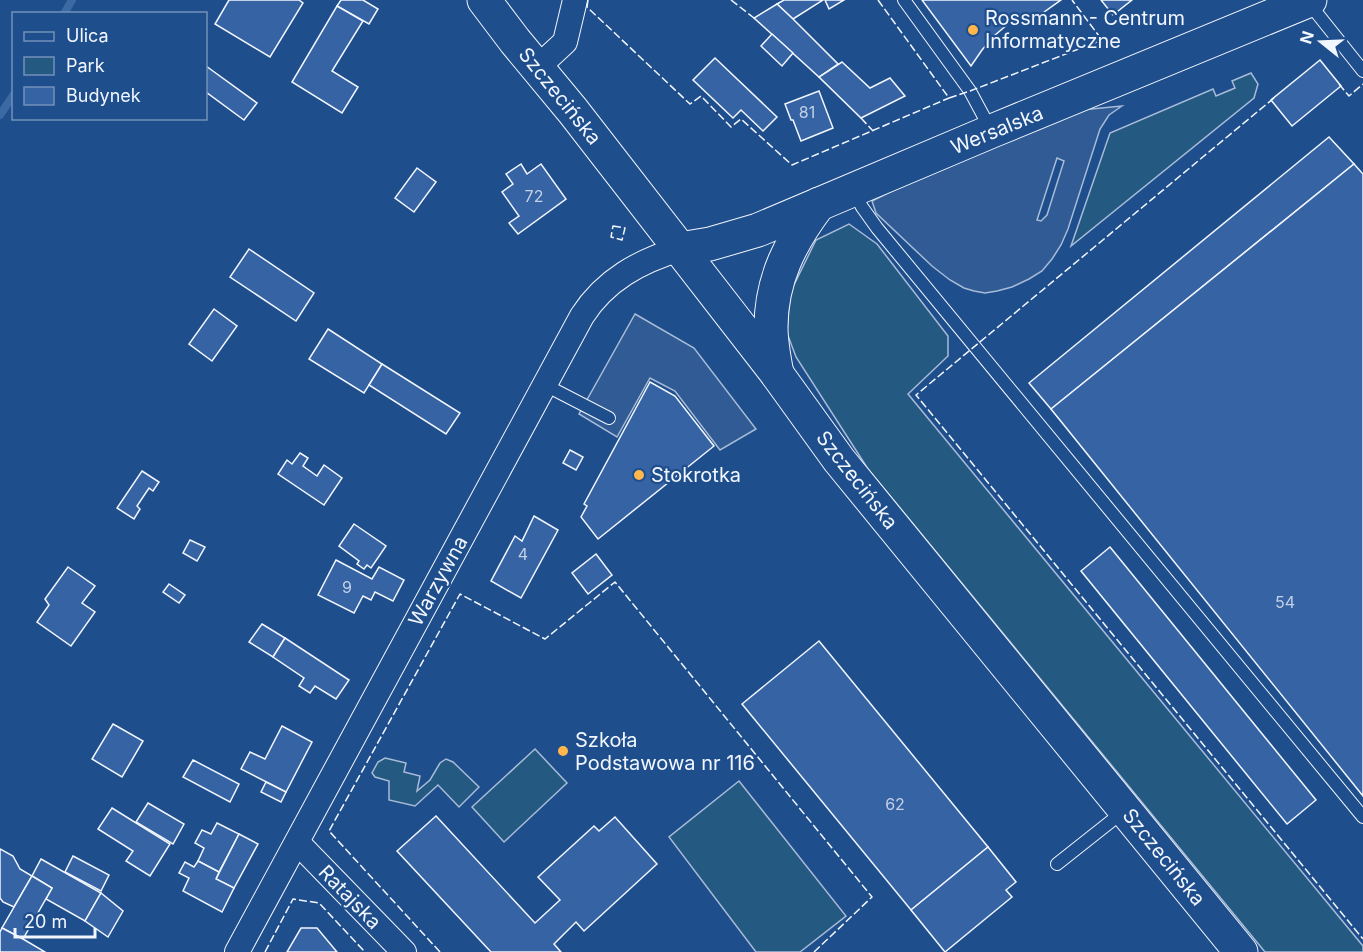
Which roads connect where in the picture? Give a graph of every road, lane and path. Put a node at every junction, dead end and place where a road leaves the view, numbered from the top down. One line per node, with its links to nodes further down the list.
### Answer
1 (484, 0): 5 (main road, Szczecińska)
2 (575, 0): 5 (street)
3 (904, 0): 7 (lane)
4 (1309, 1): 6 (lane); 7 (main road, Wersalska)
5 (537, 68): 10 (main road, Szczecińska)
6 (1363, 71)
7 (992, 131): 8 (main road, Wersalska)
8 (866, 184): 9 (main road, Wersalska); 15 (lane)
9 (819, 204): 10 (main road, Wersalska); 11 (main road)
10 (680, 249): 11 (main road, Szczecińska); 12 (street, Warzywna)
11 (777, 374): 14 (main road, Szczecińska)
12 (545, 385): 13 (lane); 16 (street, Warzywna)
13 (609, 418)
14 (1125, 810): 17 (lane); 20 (main road, Szczecińska)
15 (1363, 817)
16 (297, 842): 18 (street, Warzywna); 19 (street, Ratajska)
17 (1057, 864)
18 (237, 952)
19 (404, 952)
20 (1241, 952)

